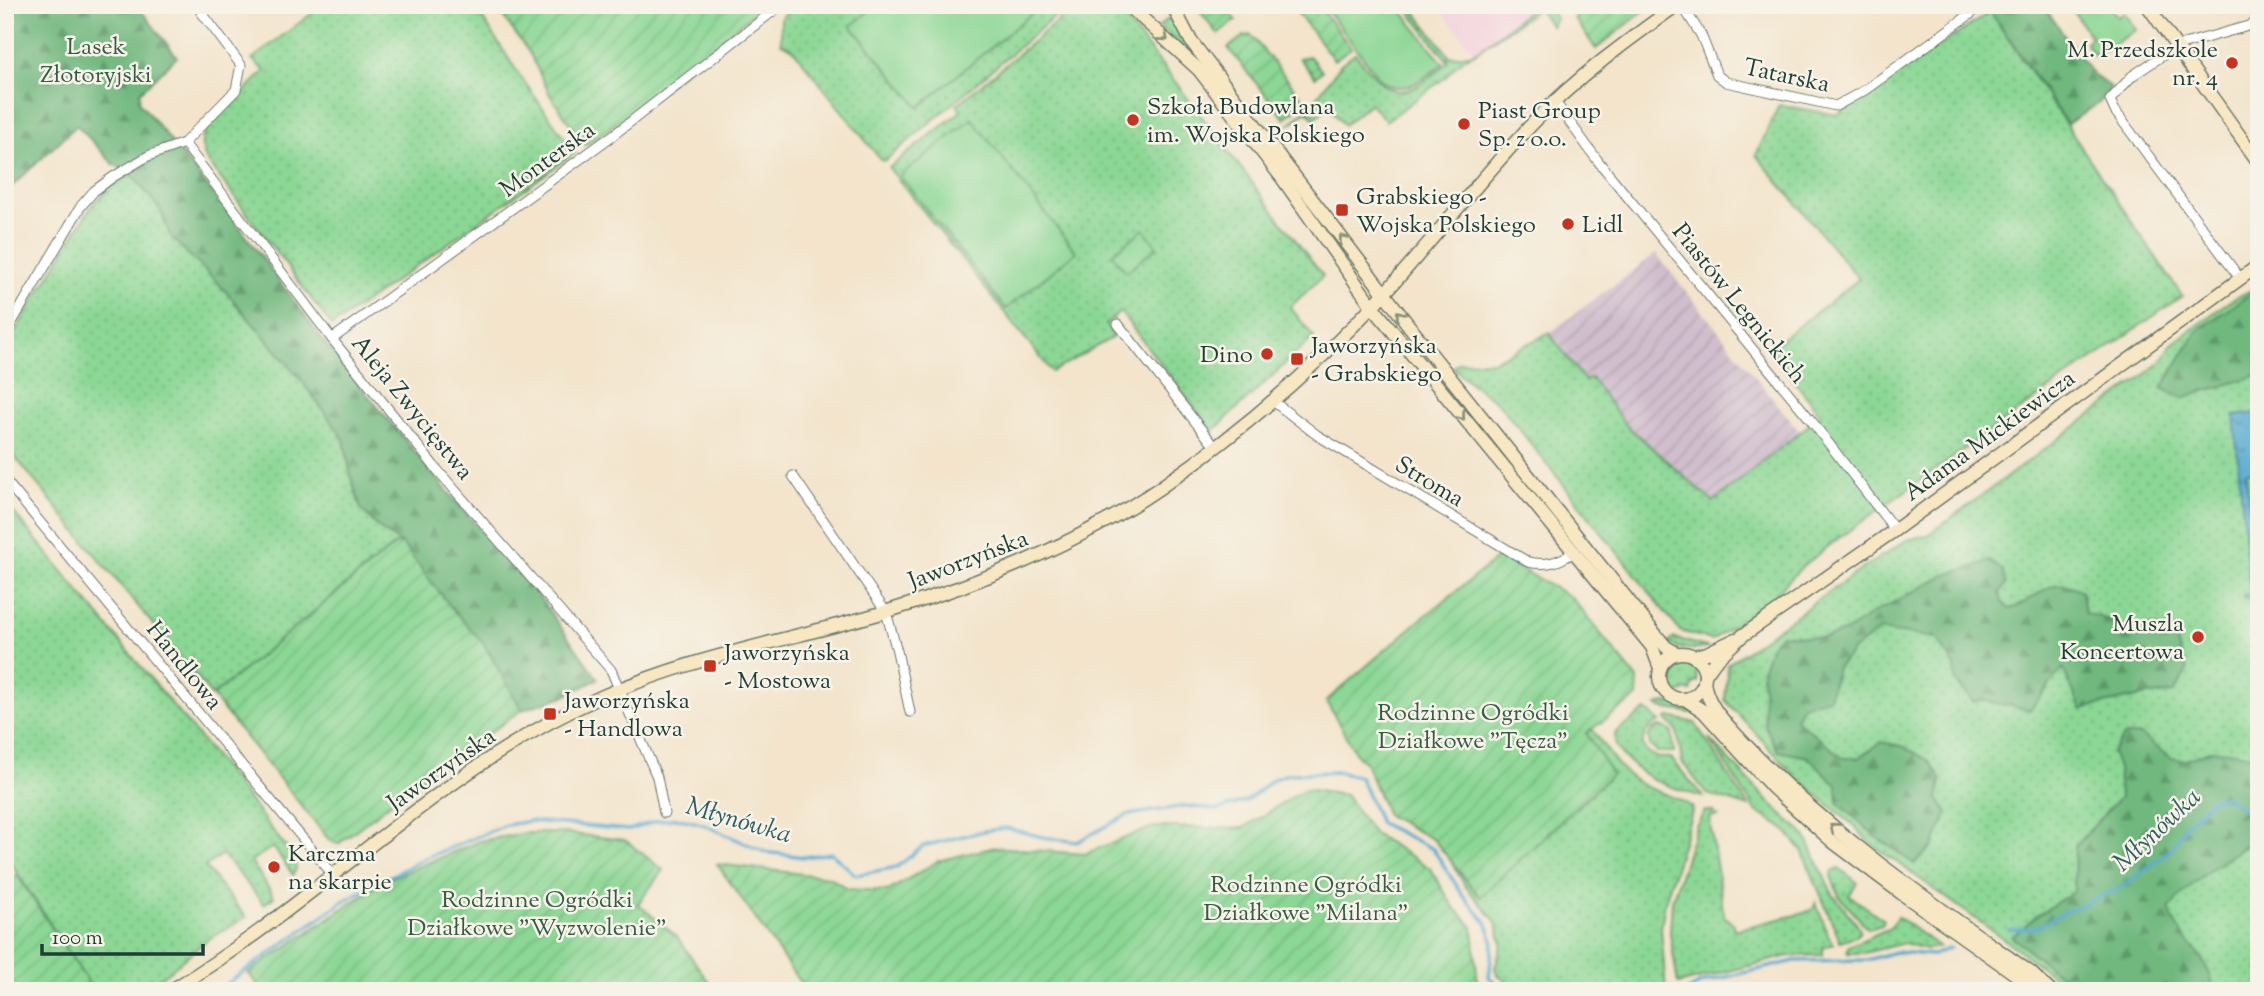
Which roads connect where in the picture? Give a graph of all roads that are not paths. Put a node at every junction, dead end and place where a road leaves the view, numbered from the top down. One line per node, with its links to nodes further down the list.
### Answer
1 (196, 5): 12 (street)
2 (781, 5): 20 (street, Monterska)
3 (1128, 5): 10 (street, one-way to 10)
4 (1172, 5): 10 (street)
5 (1680, 5): 6 (street, Tatarska); 11 (street, Jaworzyńska)
6 (1983, 5)
7 (2147, 5): 9 (street)
8 (2259, 23): 9 (street)
9 (2177, 46): 13 (street); 15 (street)
10 (1195, 57): 16 (street, one-way to 10); 17 (street)
11 (1555, 102): 16 (street, Jaworzyńska); 25 (street, Piastów Legnickich)
12 (184, 143): 19 (street); 20 (street, Aleja Zwycięstwa)
13 (2259, 163)
14 (2259, 265): 15 (street, Adama Mickiewicza)
15 (2239, 277): 25 (street, Adama Mickiewicza)
16 (1384, 293): 17 (street, Jaworzyńska); 29 (street, one-way to 16)
17 (1372, 306): 21 (street, Jaworzyńska); 26 (street, one-way to 26)
18 (1118, 324): 22 (street)
19 (5, 334)
20 (332, 339): 33 (street, Aleja Zwycięstwa)
21 (1274, 402): 22 (street, Jaworzyńska); 26 (street, Stroma)
22 (1216, 448): 27 (street, Jaworzyńska)
23 (793, 476): 27 (street)
24 (5, 480): 37 (street, Handlowa)
25 (1895, 530): 28 (street, Adama Mickiewicza)
26 (1575, 551): 31 (street)
27 (886, 612): 33 (street, Jaworzyńska); 35 (street)
28 (1742, 636): 30 (street, Adama Mickiewicza); 32 (street, Adama Mickiewicza)
29 (1676, 653): 30 (street); 31 (street)
30 (1693, 656): 32 (street)
31 (1660, 668): 34 (street)
32 (1705, 679): 34 (street); 38 (street, one-way to 32)
33 (620, 689): 36 (street, Aleja Zwycięstwa); 37 (street, Jaworzyńska)
34 (1685, 699): 38 (street)
35 (910, 712)
36 (664, 813)
37 (333, 875): 40 (street, Jaworzyńska)
38 (1904, 889): 39 (street)
39 (1916, 898): 41 (street); 42 (street)
40 (170, 991)
41 (2039, 991)
42 (2050, 991)

